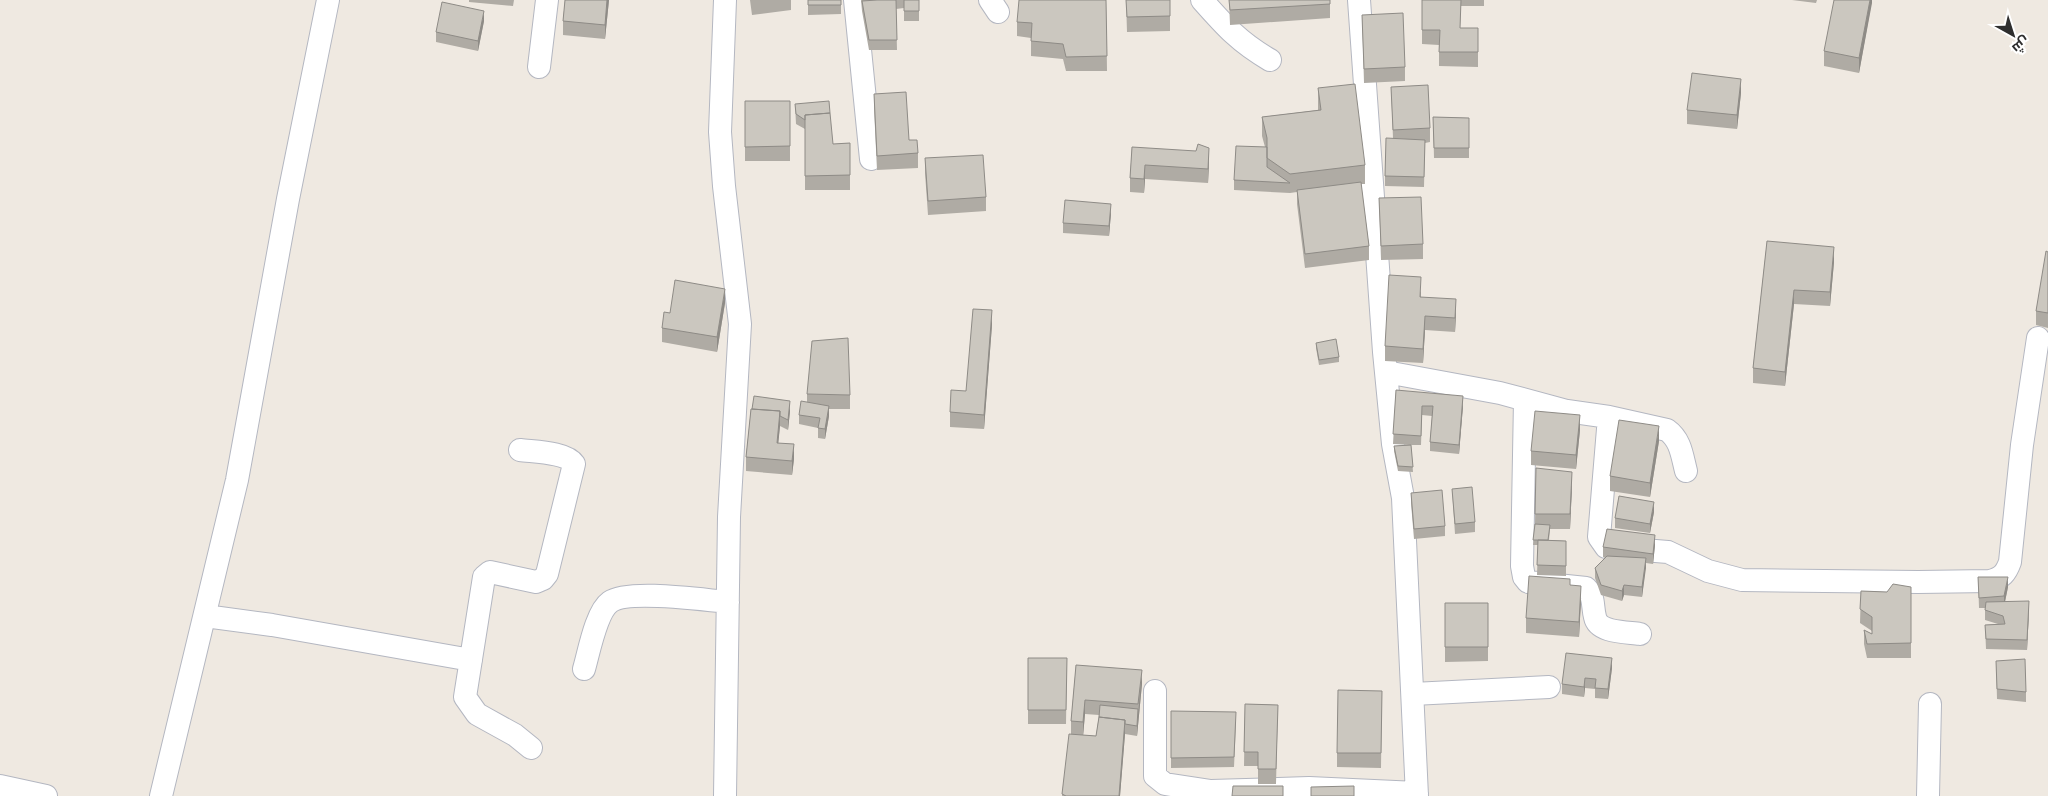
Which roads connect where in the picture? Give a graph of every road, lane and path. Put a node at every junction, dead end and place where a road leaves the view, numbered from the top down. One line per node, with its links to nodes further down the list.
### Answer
1 (328, 0): 17 (street)
2 (547, 0): 8 (street)
3 (725, 0): 16 (street)
4 (855, 0): 9 (street)
5 (1202, 0): 7 (street)
6 (1359, 0): 11 (street)
7 (1270, 60)
8 (539, 67)
9 (871, 159)
10 (2038, 338): 13 (street)
11 (1386, 372): 12 (street); 23 (street)
12 (1525, 400): 13 (street); 18 (street)
13 (1609, 417): 15 (street)
14 (520, 450): 19 (street)
15 (1686, 472)
16 (728, 602): 20 (street); 30 (street)
17 (206, 616): 19 (street); 29 (street)
18 (1640, 634)
19 (471, 660): 25 (street)
20 (584, 669)
21 (1549, 688): 23 (street)
22 (1155, 692): 27 (street)
23 (1413, 694): 27 (street)
24 (1930, 704): 31 (street)
25 (530, 748)
26 (0, 786): 28 (street)
27 (1417, 794)
28 (46, 796)
29 (161, 796)
30 (725, 796)
31 (1928, 796)

